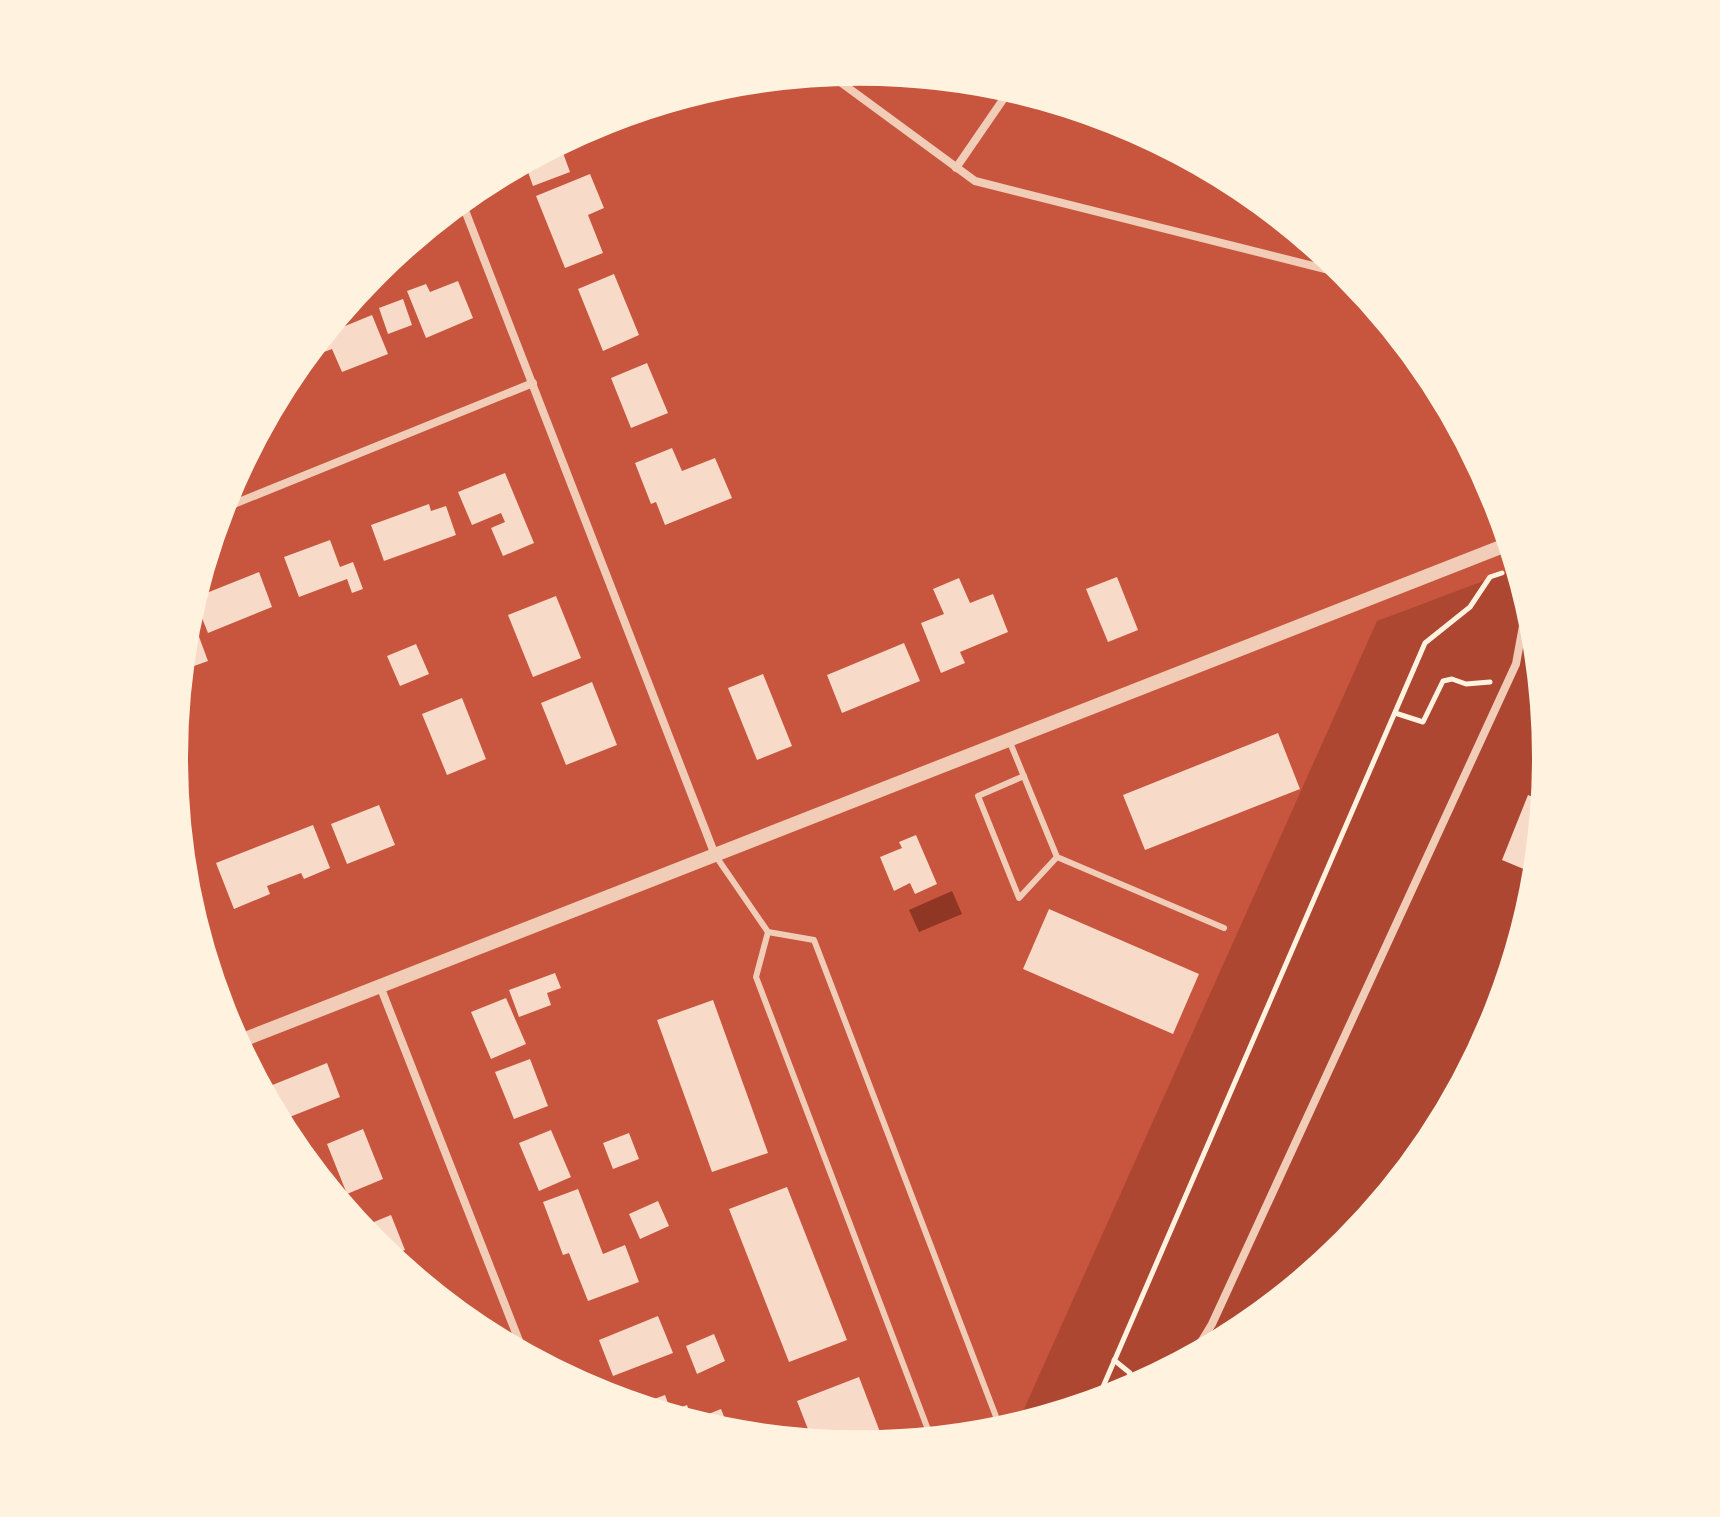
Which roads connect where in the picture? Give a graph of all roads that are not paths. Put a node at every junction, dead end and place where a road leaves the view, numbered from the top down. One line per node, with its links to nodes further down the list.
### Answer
1 (843, 84): 3 (street)
2 (1003, 100): 3 (street)
3 (956, 168): 5 (street)
4 (466, 212): 6 (street)
5 (1323, 268)
6 (533, 383): 7 (street); 12 (street)
7 (236, 503)
8 (1501, 547): 10 (street)
9 (1522, 629): 18 (street)
10 (1009, 740): 11 (lane); 12 (street)
11 (1024, 776): 13 (lane); 13 (lane)
12 (715, 855): 15 (lane); 16 (street)
13 (1057, 857): 14 (lane)
14 (1224, 928)
15 (768, 932): 20 (lane); 21 (lane)
16 (380, 986): 17 (street); 19 (street)
17 (247, 1038)
18 (1203, 1339)
19 (519, 1340)
20 (997, 1419)
21 (928, 1429)

